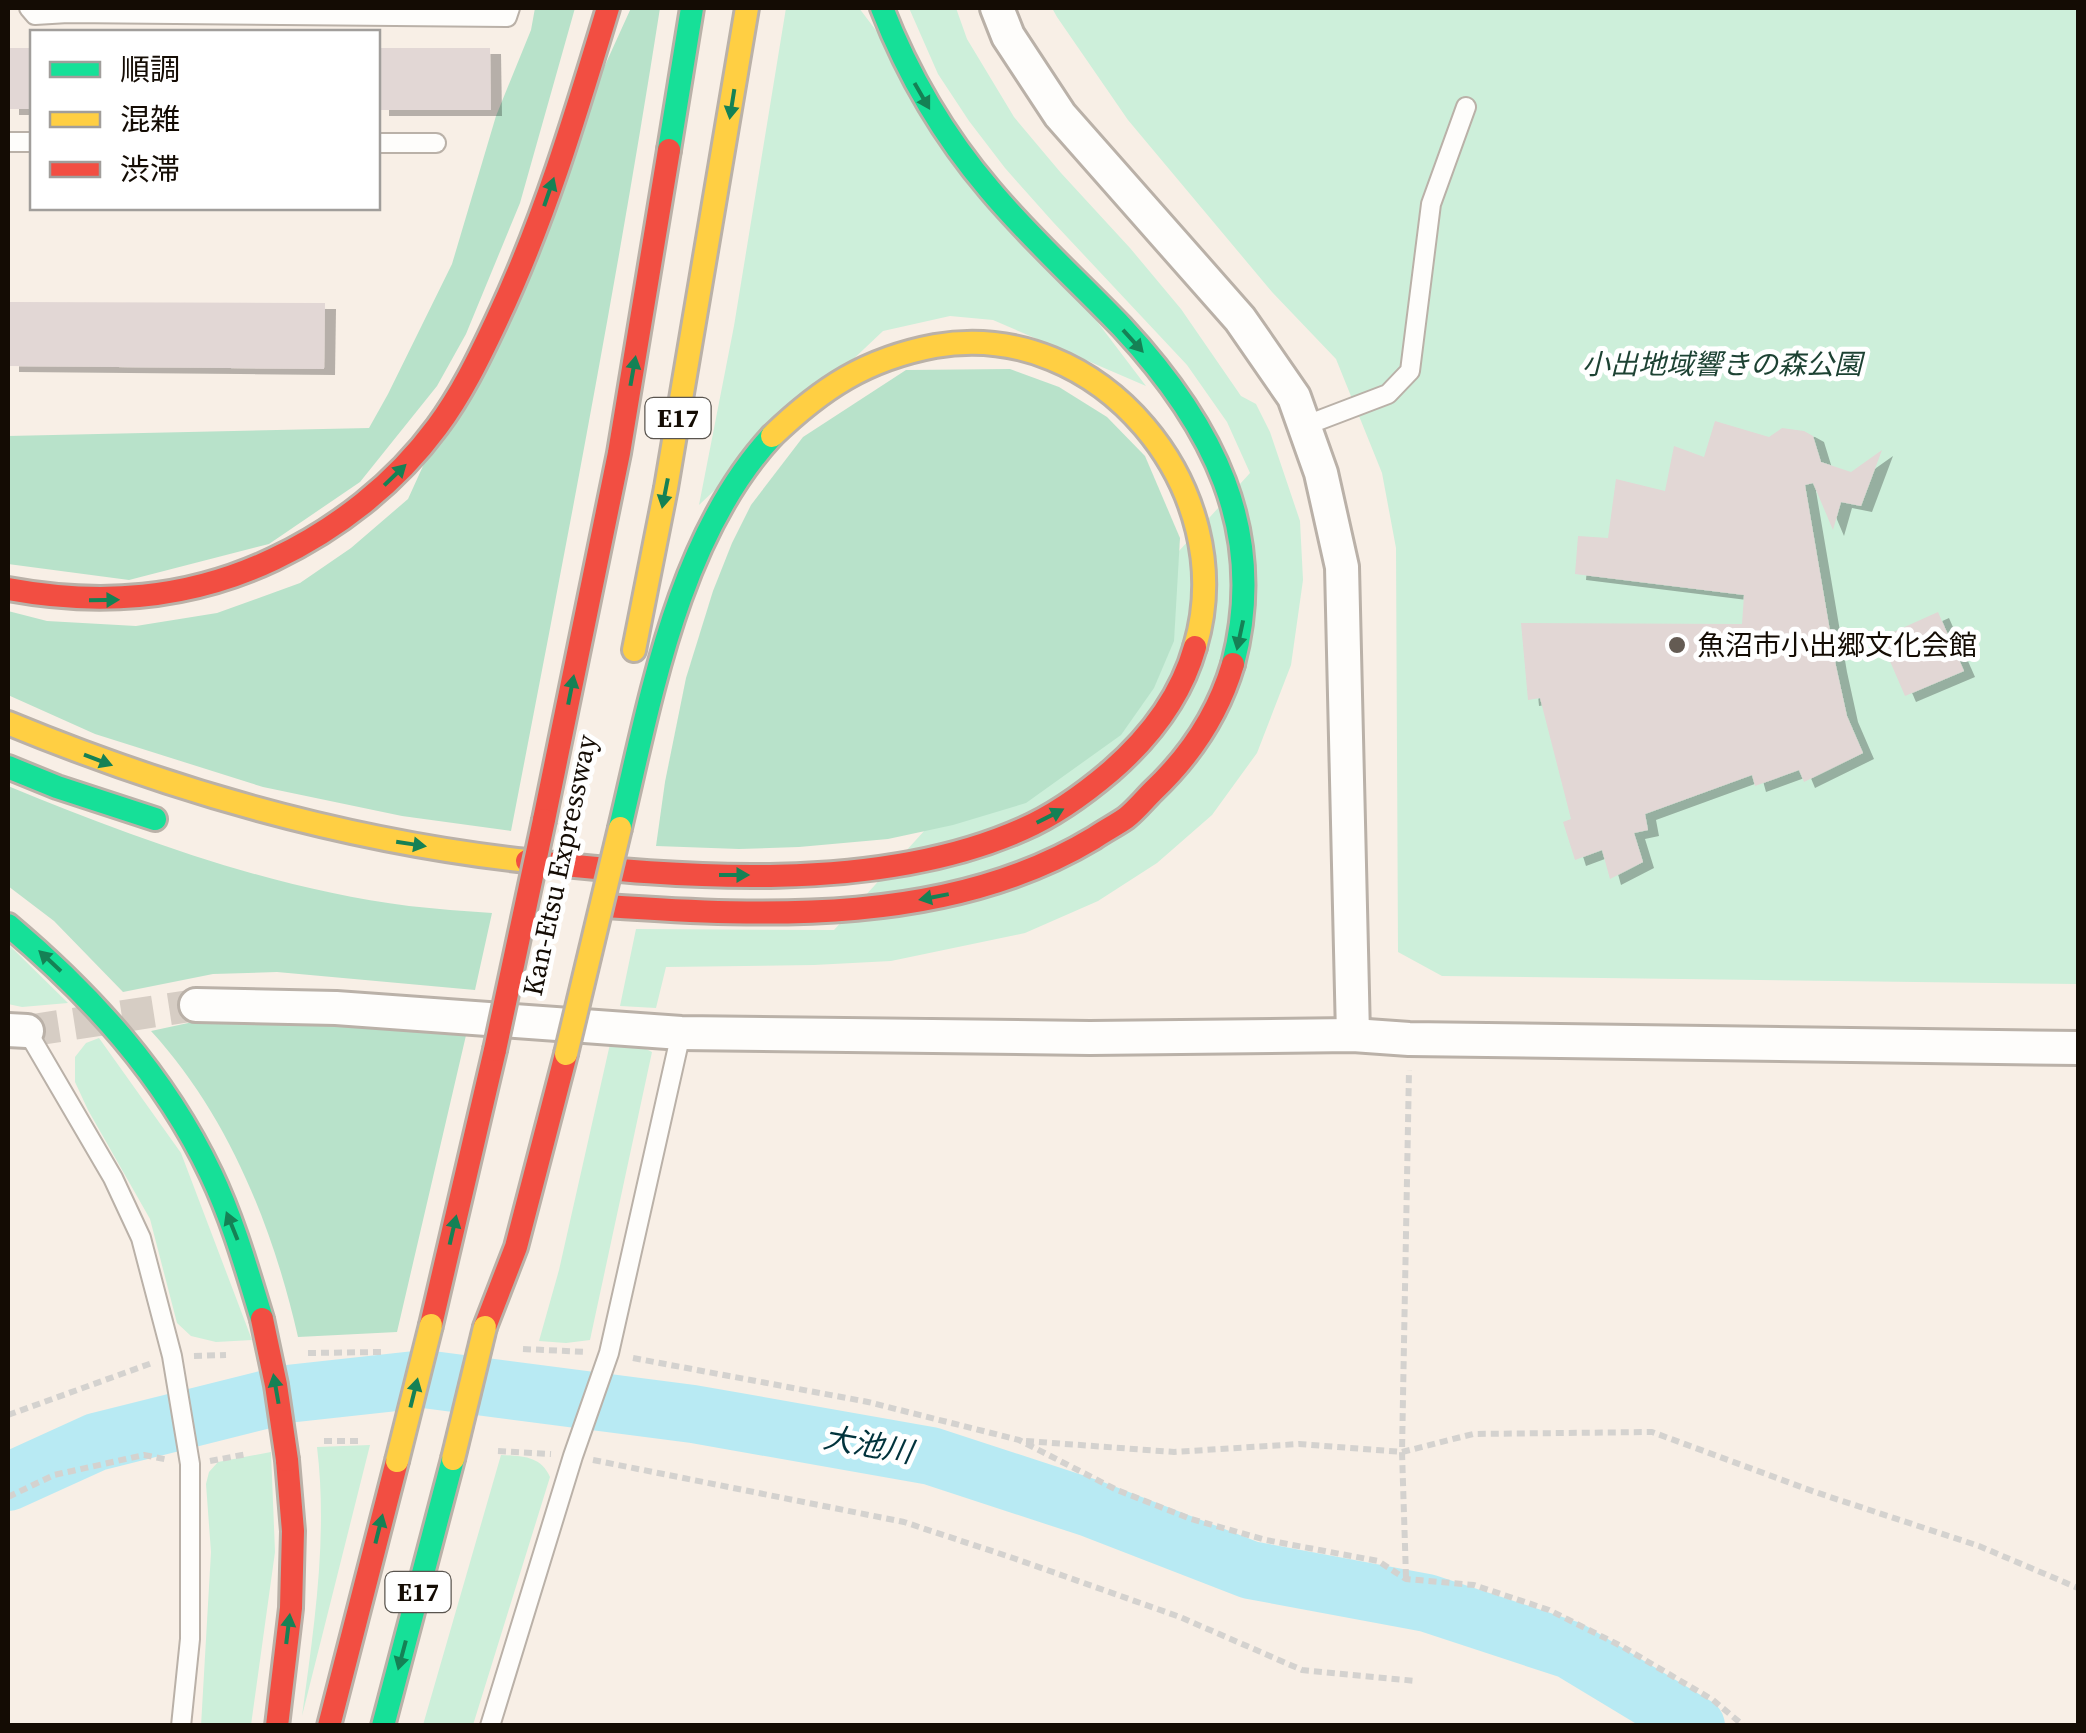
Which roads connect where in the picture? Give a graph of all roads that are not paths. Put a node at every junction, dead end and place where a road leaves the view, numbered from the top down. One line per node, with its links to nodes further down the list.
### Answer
1 (29, 8): 2 (lane)
2 (510, 8)
3 (608, 8): 12 (highway, one-way to 3)
4 (692, 8): 26 (highway, Kan-Etsu Expressway / E17, one-way to 4, bridge)
5 (746, 8): 13 (highway, E17, one-way to 13)
6 (882, 8): 17 (highway, one-way to 17)
7 (997, 8): 11 (street)
8 (1466, 107): 11 (lane)
9 (380, 142): 10 (lane)
10 (436, 142)
11 (1304, 426): 22 (street)
12 (8, 589)
13 (629, 676)
14 (8, 723): 27 (highway, Kan-Etsu Expressway / E17, one-way to 27, bridge)
15 (8, 767): 16 (highway)
16 (170, 823)
17 (507, 896)
18 (8, 925): 25 (highway, one-way to 18, bridge)
19 (196, 1006): 21 (street)
20 (18, 1031): 24 (lane)
21 (681, 1034): 22 (street); 28 (lane)
22 (1353, 1036): 23 (street)
23 (2078, 1048)
24 (181, 1726)
25 (277, 1726)
26 (329, 1726)
27 (383, 1726)
28 (490, 1726)

